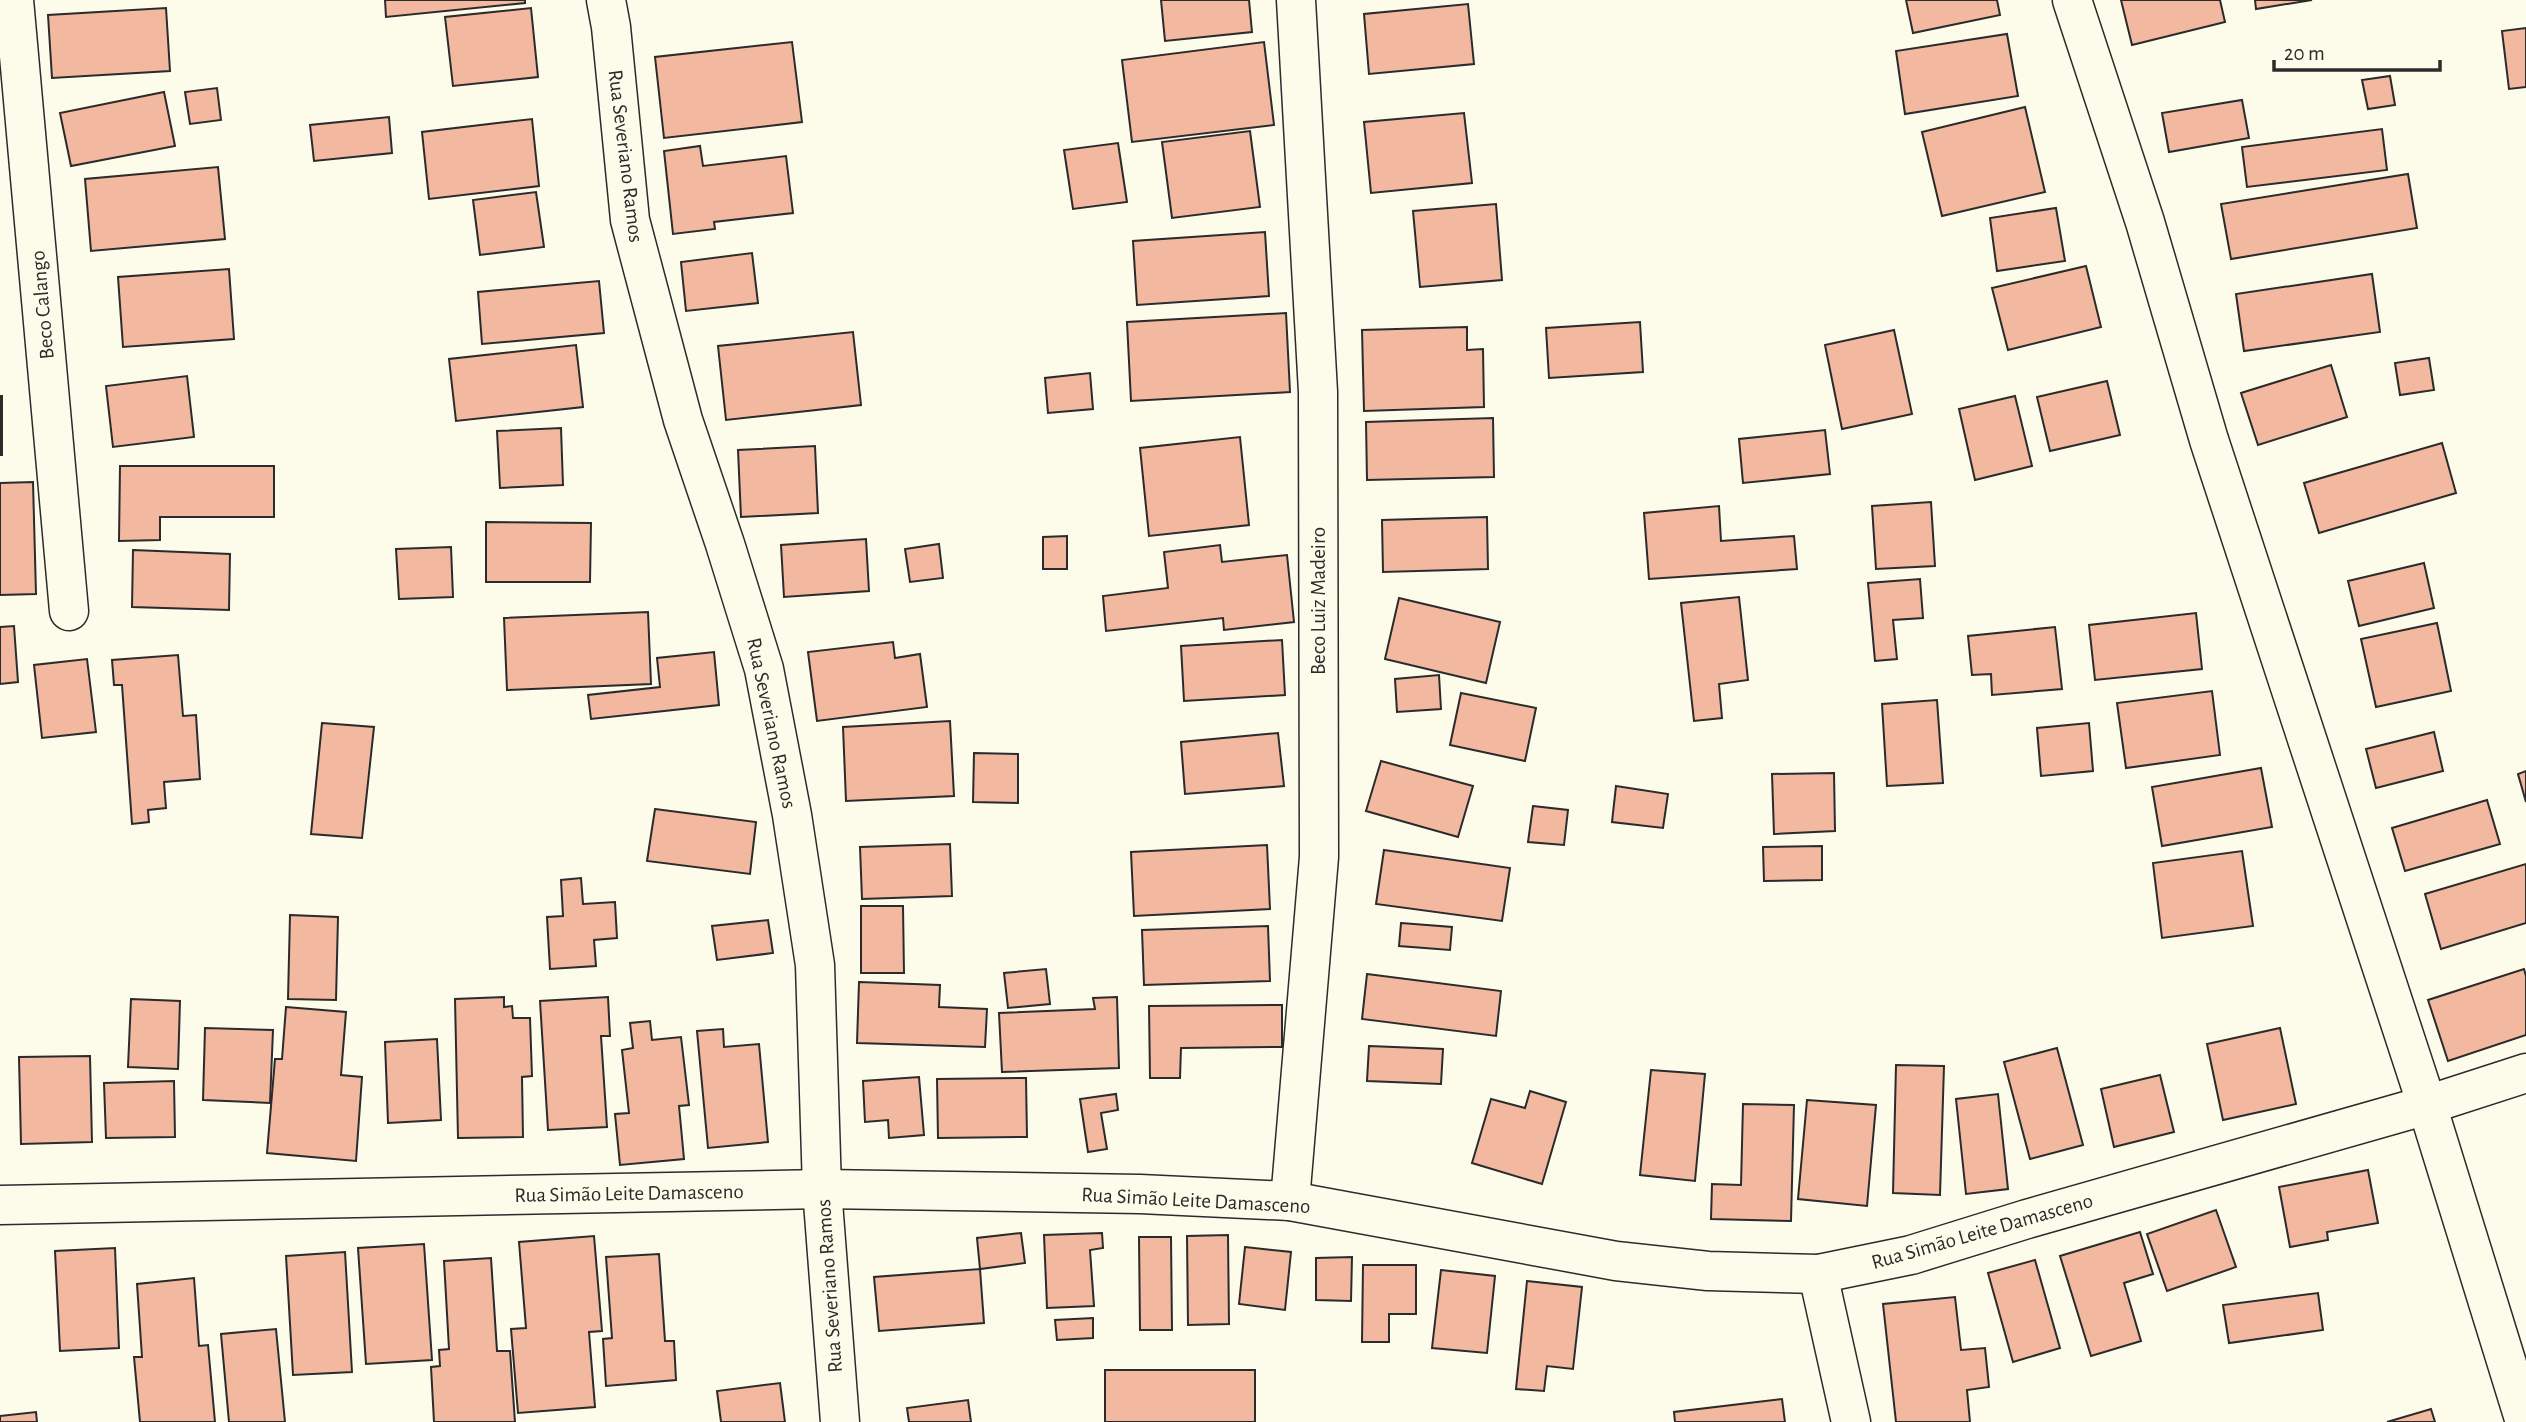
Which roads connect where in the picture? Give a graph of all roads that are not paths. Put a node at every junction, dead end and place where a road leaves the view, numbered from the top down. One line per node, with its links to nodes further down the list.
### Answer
1 (14, 0): 5 (street, Beco Calango)
2 (606, 0): 8 (street, Rua Severiano Ramos)
3 (1296, 0): 9 (street, Beco Luiz Madeiro)
4 (2072, 0): 7 (street)
5 (69, 611)
6 (2526, 1073): 7 (street, Rua Simão Leite Damasceno)
7 (2427, 1105): 11 (street, Rua Simão Leite Damasceno); 14 (street)
8 (822, 1189): 9 (street, Rua Simão Leite Damasceno); 10 (street, Rua Simão Leite Damasceno); 12 (street, Rua Severiano Ramos)
9 (1290, 1201): 11 (street, Rua Simão Leite Damasceno)
10 (0, 1205)
11 (1818, 1274): 13 (street)
12 (840, 1422)
13 (1851, 1422)
14 (2525, 1422)

